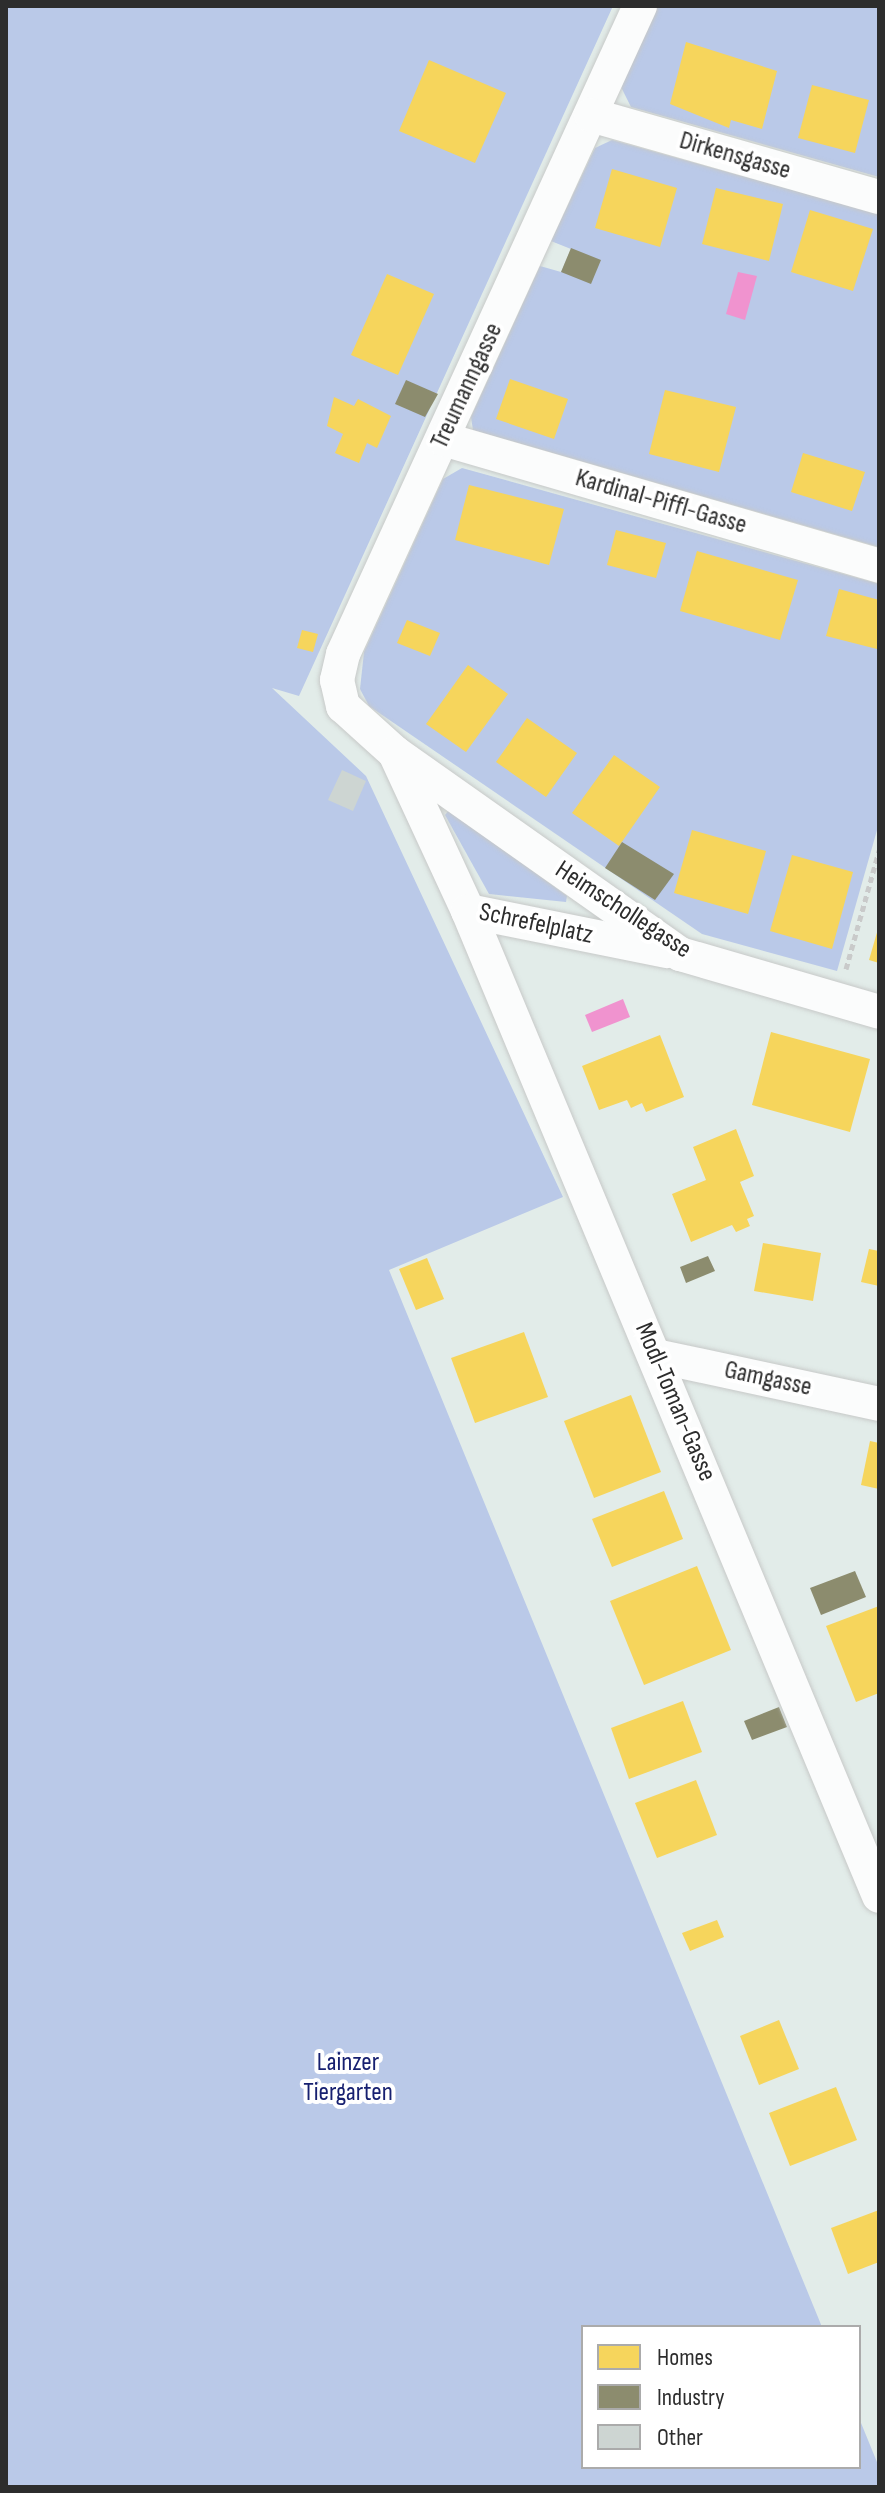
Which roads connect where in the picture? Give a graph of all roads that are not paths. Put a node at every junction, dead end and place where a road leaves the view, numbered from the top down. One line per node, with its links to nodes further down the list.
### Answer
1 (640, 6): 2 (street, Treumanngasse)
2 (591, 115): 3 (street, Dirkensgasse); 4 (street, Treumanngasse)
3 (879, 197)
4 (443, 439): 5 (street, Kardinal-Piffl-Gasse); 6 (street, Treumanngasse)
5 (879, 566)
6 (395, 753): 7 (street, Schrefelplatz); 8 (street, Heimschollegasse)
7 (468, 911): 8 (street, Schrefelplatz); 10 (street, Modl-Toman-Gasse)
8 (680, 954): 9 (street, Heimschollegasse)
9 (879, 1012)
10 (656, 1356): 11 (street, Gamgasse); 12 (street, Modl-Toman-Gasse)
11 (879, 1404)
12 (845, 1812): 13 (street); 14 (street, Modl-Toman-Gasse)
13 (879, 1817)
14 (879, 1896)

